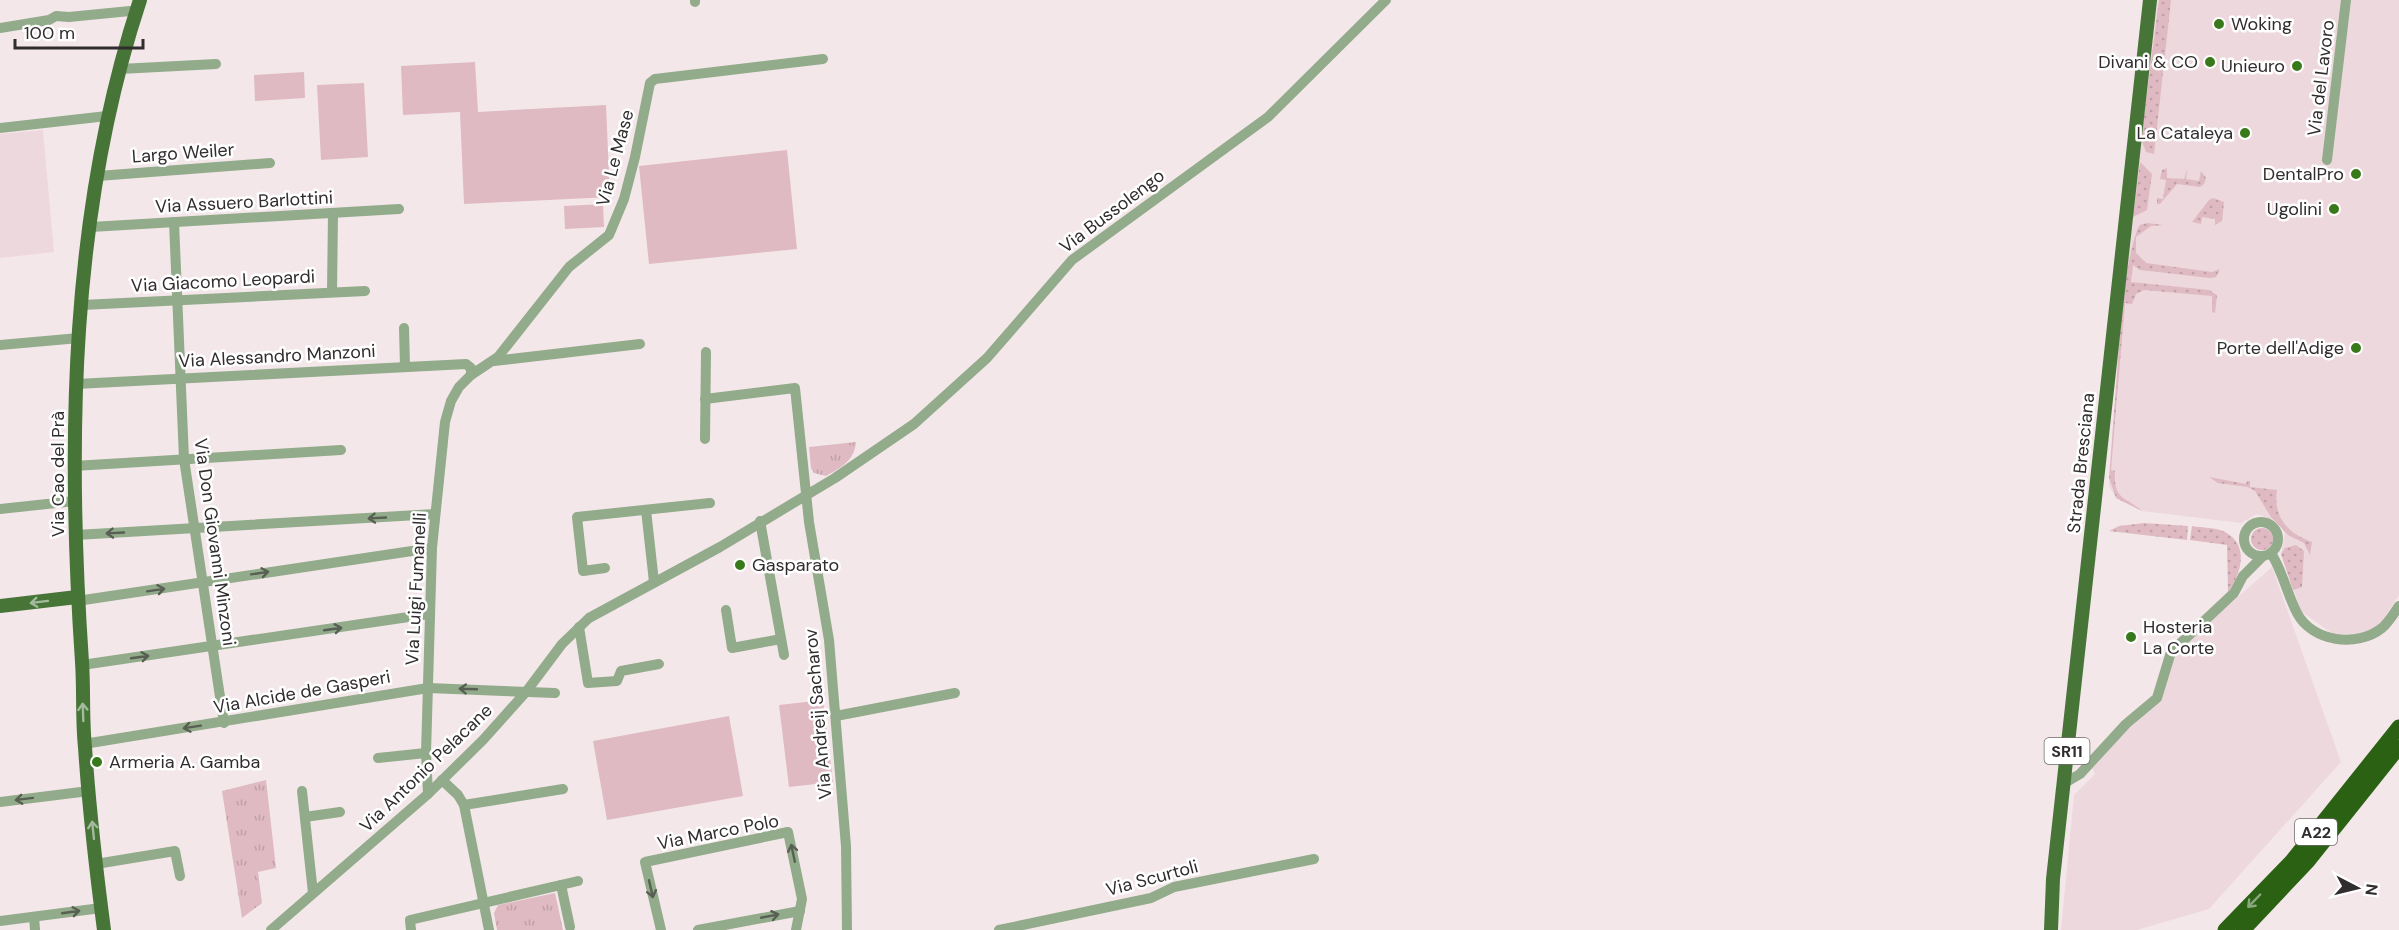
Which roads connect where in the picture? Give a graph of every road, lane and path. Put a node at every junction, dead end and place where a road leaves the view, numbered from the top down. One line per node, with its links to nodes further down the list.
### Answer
1 (126, 0): 6 (street)
2 (140, 0): 6 (main road, Via Cao del Prà)
3 (1386, 0): 40 (street, Via Bussolengo)
4 (2150, 0): 79 (main road, Strada Bresciana / SR11)
5 (2346, 0): 13 (street, Via del Lavoro)
6 (131, 16): 7 (street); 10 (main road, Via Cao del Prà)
7 (0, 28)
8 (823, 59): 29 (street, Via Le Mase)
9 (216, 64): 10 (street)
10 (120, 69): 11 (main road, Via Cao del Prà)
11 (107, 116): 12 (street); 15 (main road, Via Cao del Prà)
12 (0, 128)
13 (2328, 160)
14 (270, 163): 15 (street, Largo Weiler)
15 (98, 176): 19 (main road, Via Cao del Prà)
16 (399, 209): 17 (street, Via Assuero Barlottini)
17 (333, 213): 18 (street, Via Assuero Barlottini); 21 (street)
18 (174, 222): 19 (street, Via Assuero Barlottini); 22 (street, Via Don Giovanni Minzoni)
19 (90, 227): 23 (main road, Via Cao del Prà)
20 (365, 291): 21 (street, Via Giacomo Leopardi)
21 (332, 292): 22 (street, Via Giacomo Leopardi)
22 (177, 300): 23 (street, Via Giacomo Leopardi); 32 (street, Via Don Giovanni Minzoni)
23 (82, 305): 25 (main road, Via Cao del Prà)
24 (404, 328): 30 (street)
25 (79, 338): 27 (street); 33 (main road, Via Cao del Prà)
26 (640, 344): 29 (street)
27 (0, 345)
28 (706, 352): 34 (street)
29 (494, 361): 31 (street, Via Le Mase)
30 (405, 366): 31 (street, Via Alessandro Manzoni); 32 (street, Via Alessandro Manzoni)
31 (471, 375): 35 (street, Via Le Mase)
32 (180, 378): 33 (street, Via Alessandro Manzoni); 38 (street, Via Don Giovanni Minzoni)
33 (76, 384): 39 (main road, Via Cao del Prà)
34 (705, 399): 36 (street); 40 (street, Via Andreij Sacharov)
35 (445, 422): 45 (street, Via Luigi Fumanelli)
36 (705, 439)
37 (341, 450): 38 (street)
38 (184, 459): 39 (street); 47 (street, Via Don Giovanni Minzoni)
39 (74, 466): 41 (main road, Via Cao del Prà)
40 (807, 496): 46 (street, Via Antonio Pelacane); 71 (street, Via Andreij Sacharov)
41 (75, 501): 43 (street); 48 (main road, Via Cao del Prà)
42 (710, 503): 44 (street)
43 (0, 509)
44 (646, 510): 52 (street); 54 (street)
45 (435, 514): 47 (street, one-way to 47); 49 (street, Via Luigi Fumanelli)
46 (760, 521): 54 (street, Via Antonio Pelacane); 62 (street)
47 (194, 528): 48 (street, one-way to 48); 55 (street, Via Don Giovanni Minzoni)
48 (76, 535): 56 (main road, Via Cao del Prà)
49 (432, 548): 55 (street, one-way to 49); 60 (street, Via Luigi Fumanelli)
50 (2247, 549): 51 (street); 51 (street); 53 (street)
51 (2267, 555): 53 (street); 58 (street)
52 (605, 568)
53 (2243, 576): 79 (street)
54 (654, 582): 61 (street, Via Antonio Pelacane)
55 (200, 583): 56 (street, one-way to 55); 63 (street, Via Don Giovanni Minzoni)
56 (77, 599): 57 (main road, one-way to 57); 66 (main road, Via Cao del Prà)
57 (0, 606)
58 (2399, 606)
59 (726, 610): 62 (street)
60 (429, 614): 63 (street, one-way to 60); 67 (street, Via Luigi Fumanelli)
61 (579, 627): 65 (street); 68 (street, Via Antonio Pelacane)
62 (782, 639): 64 (street)
63 (212, 646): 66 (street, one-way to 63); 72 (street, Via Don Giovanni Minzoni)
64 (784, 656)
65 (659, 664)
66 (82, 665): 74 (main road, Via Cao del Prà, one-way to 66)
67 (428, 688): 68 (street, Via Alcide de Gasperi, one-way to 67); 72 (street, Via Alcide de Gasperi); 76 (street, Via Luigi Fumanelli)
68 (526, 692): 69 (street, Via Alcide de Gasperi); 78 (street, Via Antonio Pelacane)
69 (555, 693)
70 (955, 693): 71 (street)
71 (836, 716): 109 (street, Via Andreij Sacharov)
72 (224, 723): 74 (street, Via Alcide de Gasperi, one-way to 74)
73 (2399, 728): 113 (highway, A22, one-way to 113)
74 (84, 744): 81 (main road, Via Cao del Prà)
75 (2399, 747): 114 (highway, A22)
76 (426, 753): 77 (street); 83 (street, Via Luigi Fumanelli)
77 (378, 758)
78 (442, 780): 83 (street, Via Antonio Pelacane); 85 (street)
79 (2063, 784): 95 (main road, Strada Bresciana / SR11)
80 (563, 789): 85 (street)
81 (89, 791): 84 (street, one-way to 84); 89 (main road, Via Cao del Prà, one-way to 81)
82 (302, 791): 87 (street)
83 (428, 794): 93 (street, Via Antonio Pelacane)
84 (0, 802)
85 (464, 805): 94 (street)
86 (340, 812): 87 (street)
87 (304, 817): 93 (street)
88 (1314, 859): 110 (street, Via Scurtoli)
89 (96, 864): 90 (street); 96 (main road, Via Cao del Prà)
90 (180, 876)
91 (578, 881): 92 (street)
92 (561, 885): 94 (street); 100 (street)
93 (313, 893): 103 (street, Via Antonio Pelacane)
94 (484, 902): 104 (street); 105 (street)
95 (2052, 903): 111 (street); 112 (main road, Strada Bresciana / SR11)
96 (101, 908): 98 (street, one-way to 96); 102 (main road, Via Cao del Prà)
97 (800, 911): 106 (street, Via Marco Polo, one-way to 106); 107 (street, one-way to 97); 108 (street, Via Marco Polo)
98 (34, 917): 99 (street); 101 (street)
99 (0, 921)
100 (570, 927)
101 (35, 930)
102 (104, 930)
103 (271, 930)
104 (411, 930)
105 (489, 930)
106 (661, 930)
107 (698, 930)
108 (796, 930)
109 (847, 930)
110 (999, 930)
111 (2045, 930)
112 (2051, 930)
113 (2225, 930)
114 (2243, 930)

